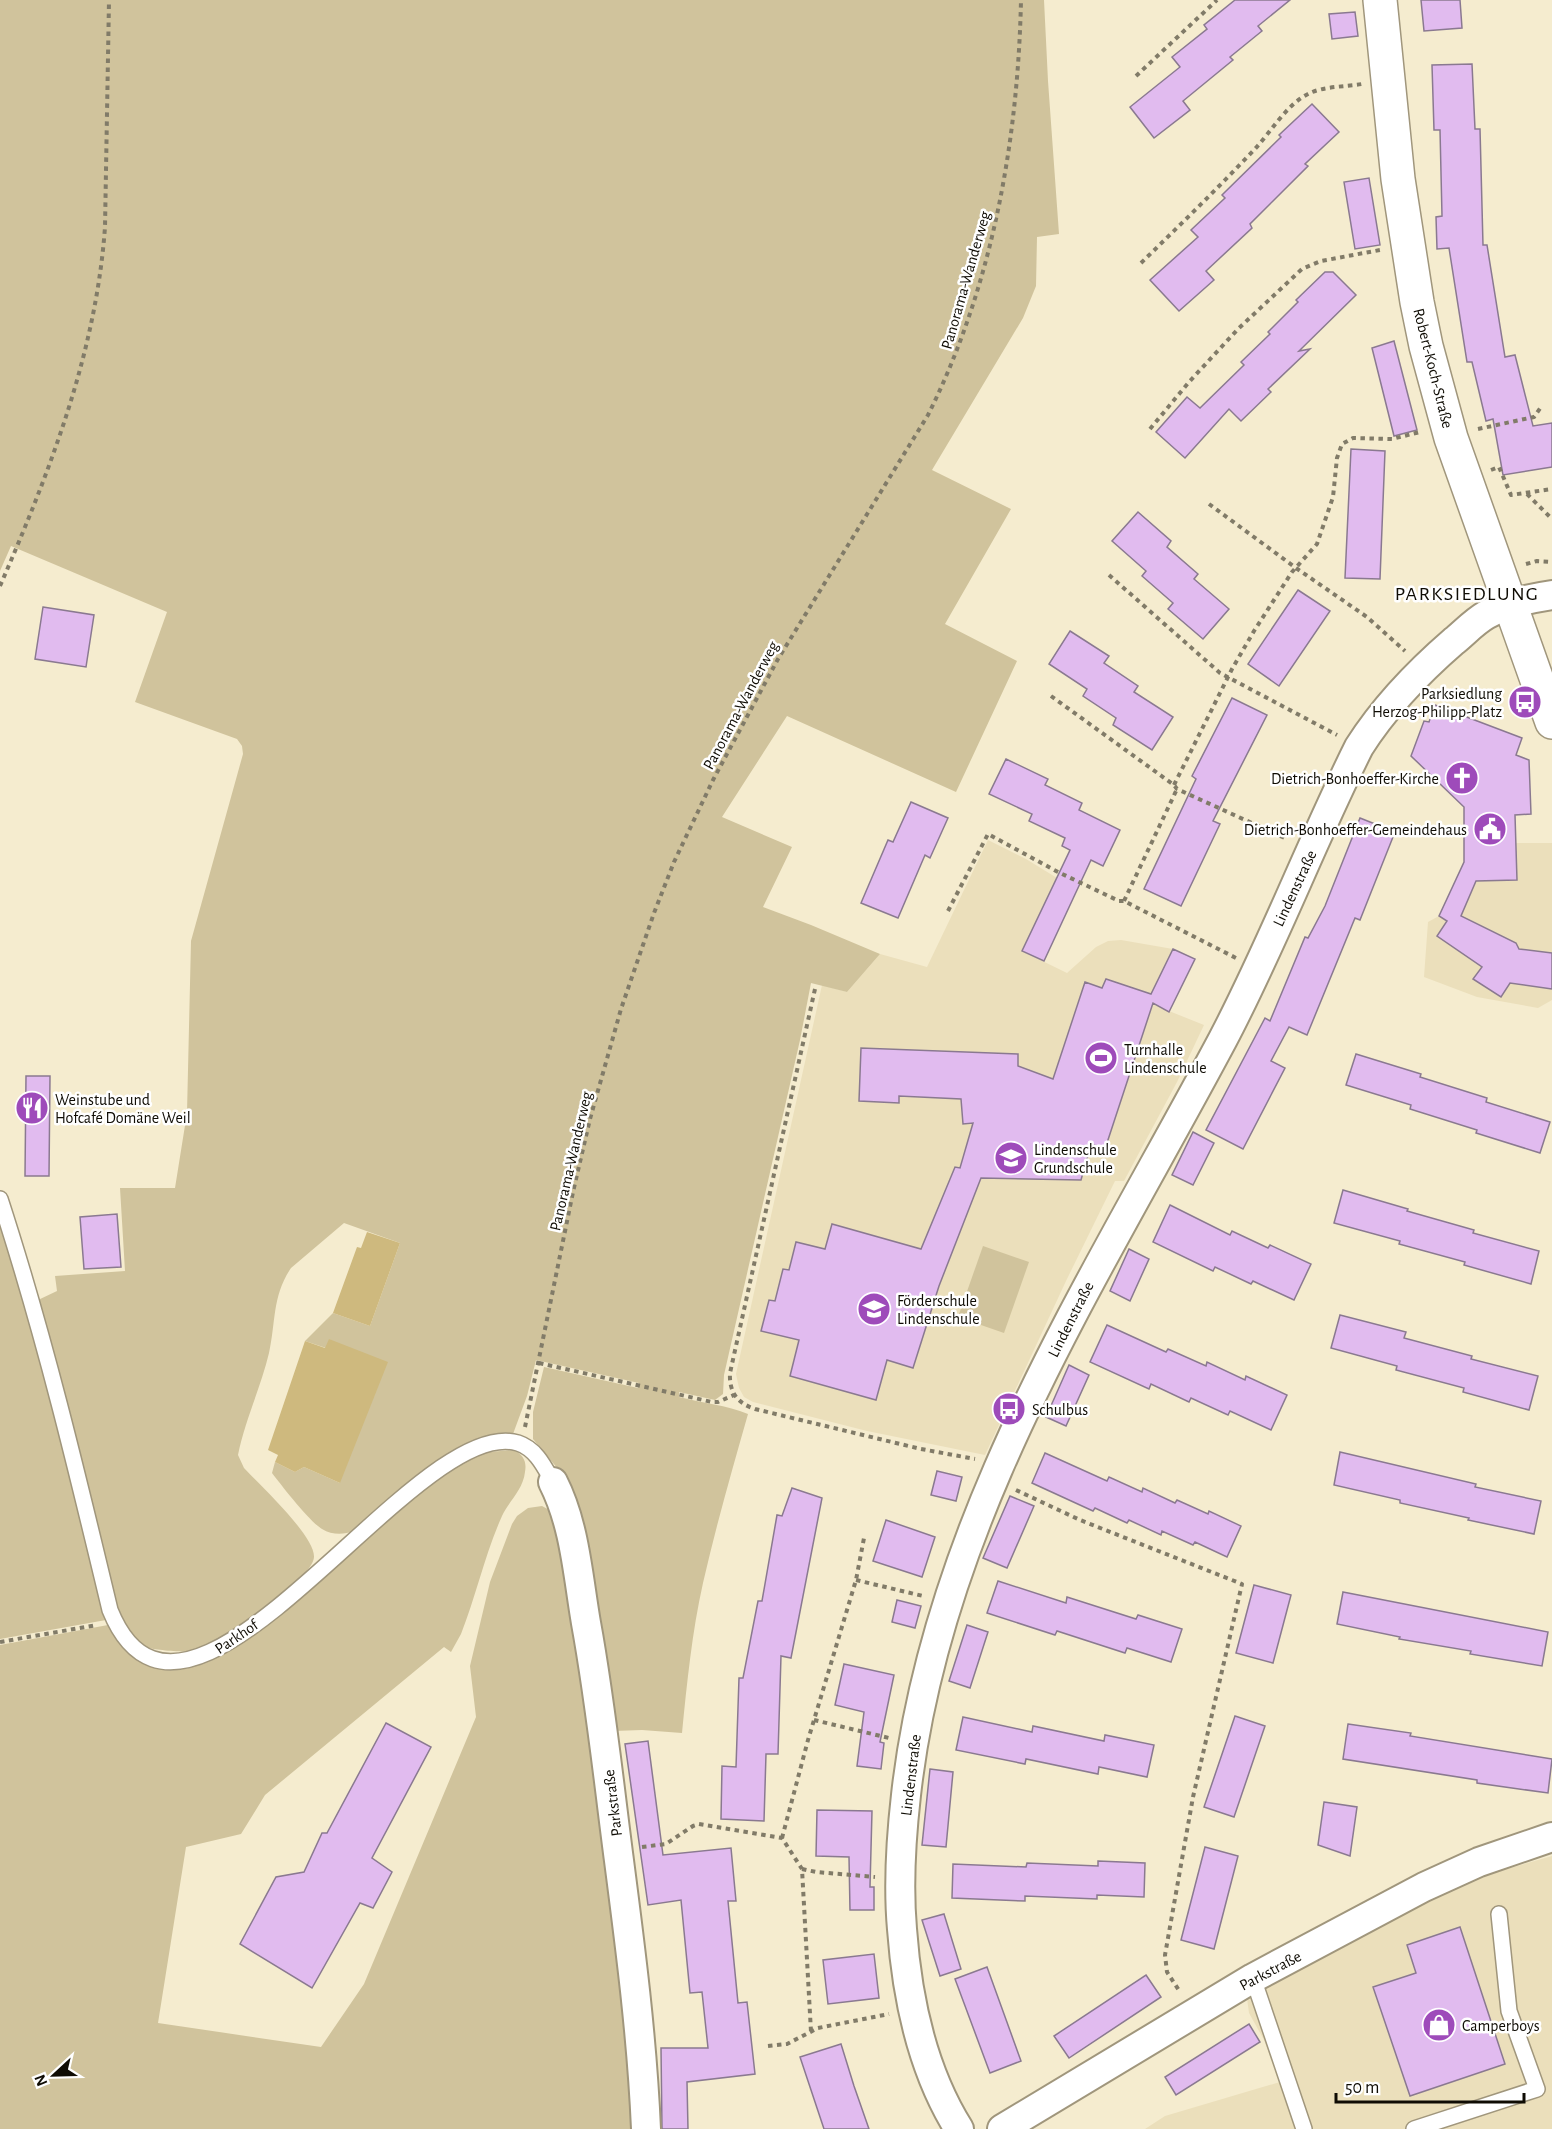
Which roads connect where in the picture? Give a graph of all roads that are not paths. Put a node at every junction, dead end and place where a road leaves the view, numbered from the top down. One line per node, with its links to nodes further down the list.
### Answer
1 (1380, 0): 3 (street, Robert-Koch-Straße)
2 (1552, 595): 3 (street, Lindenstraße)
3 (1510, 606): 4 (street, Robert-Koch-Straße); 12 (street, Lindenstraße)
4 (1552, 722)
5 (0, 1199): 6 (lane, Parkhof)
6 (554, 1482): 11 (street, Parkstraße)
7 (1552, 1838): 9 (street, Parkstraße)
8 (1499, 1914): 10 (lane)
9 (1253, 1978): 13 (street, Parkstraße); 14 (lane)
10 (1545, 2089): 15 (lane)
11 (646, 2129)
12 (959, 2129)
13 (1002, 2129)
14 (1304, 2129)
15 (1414, 2129)

